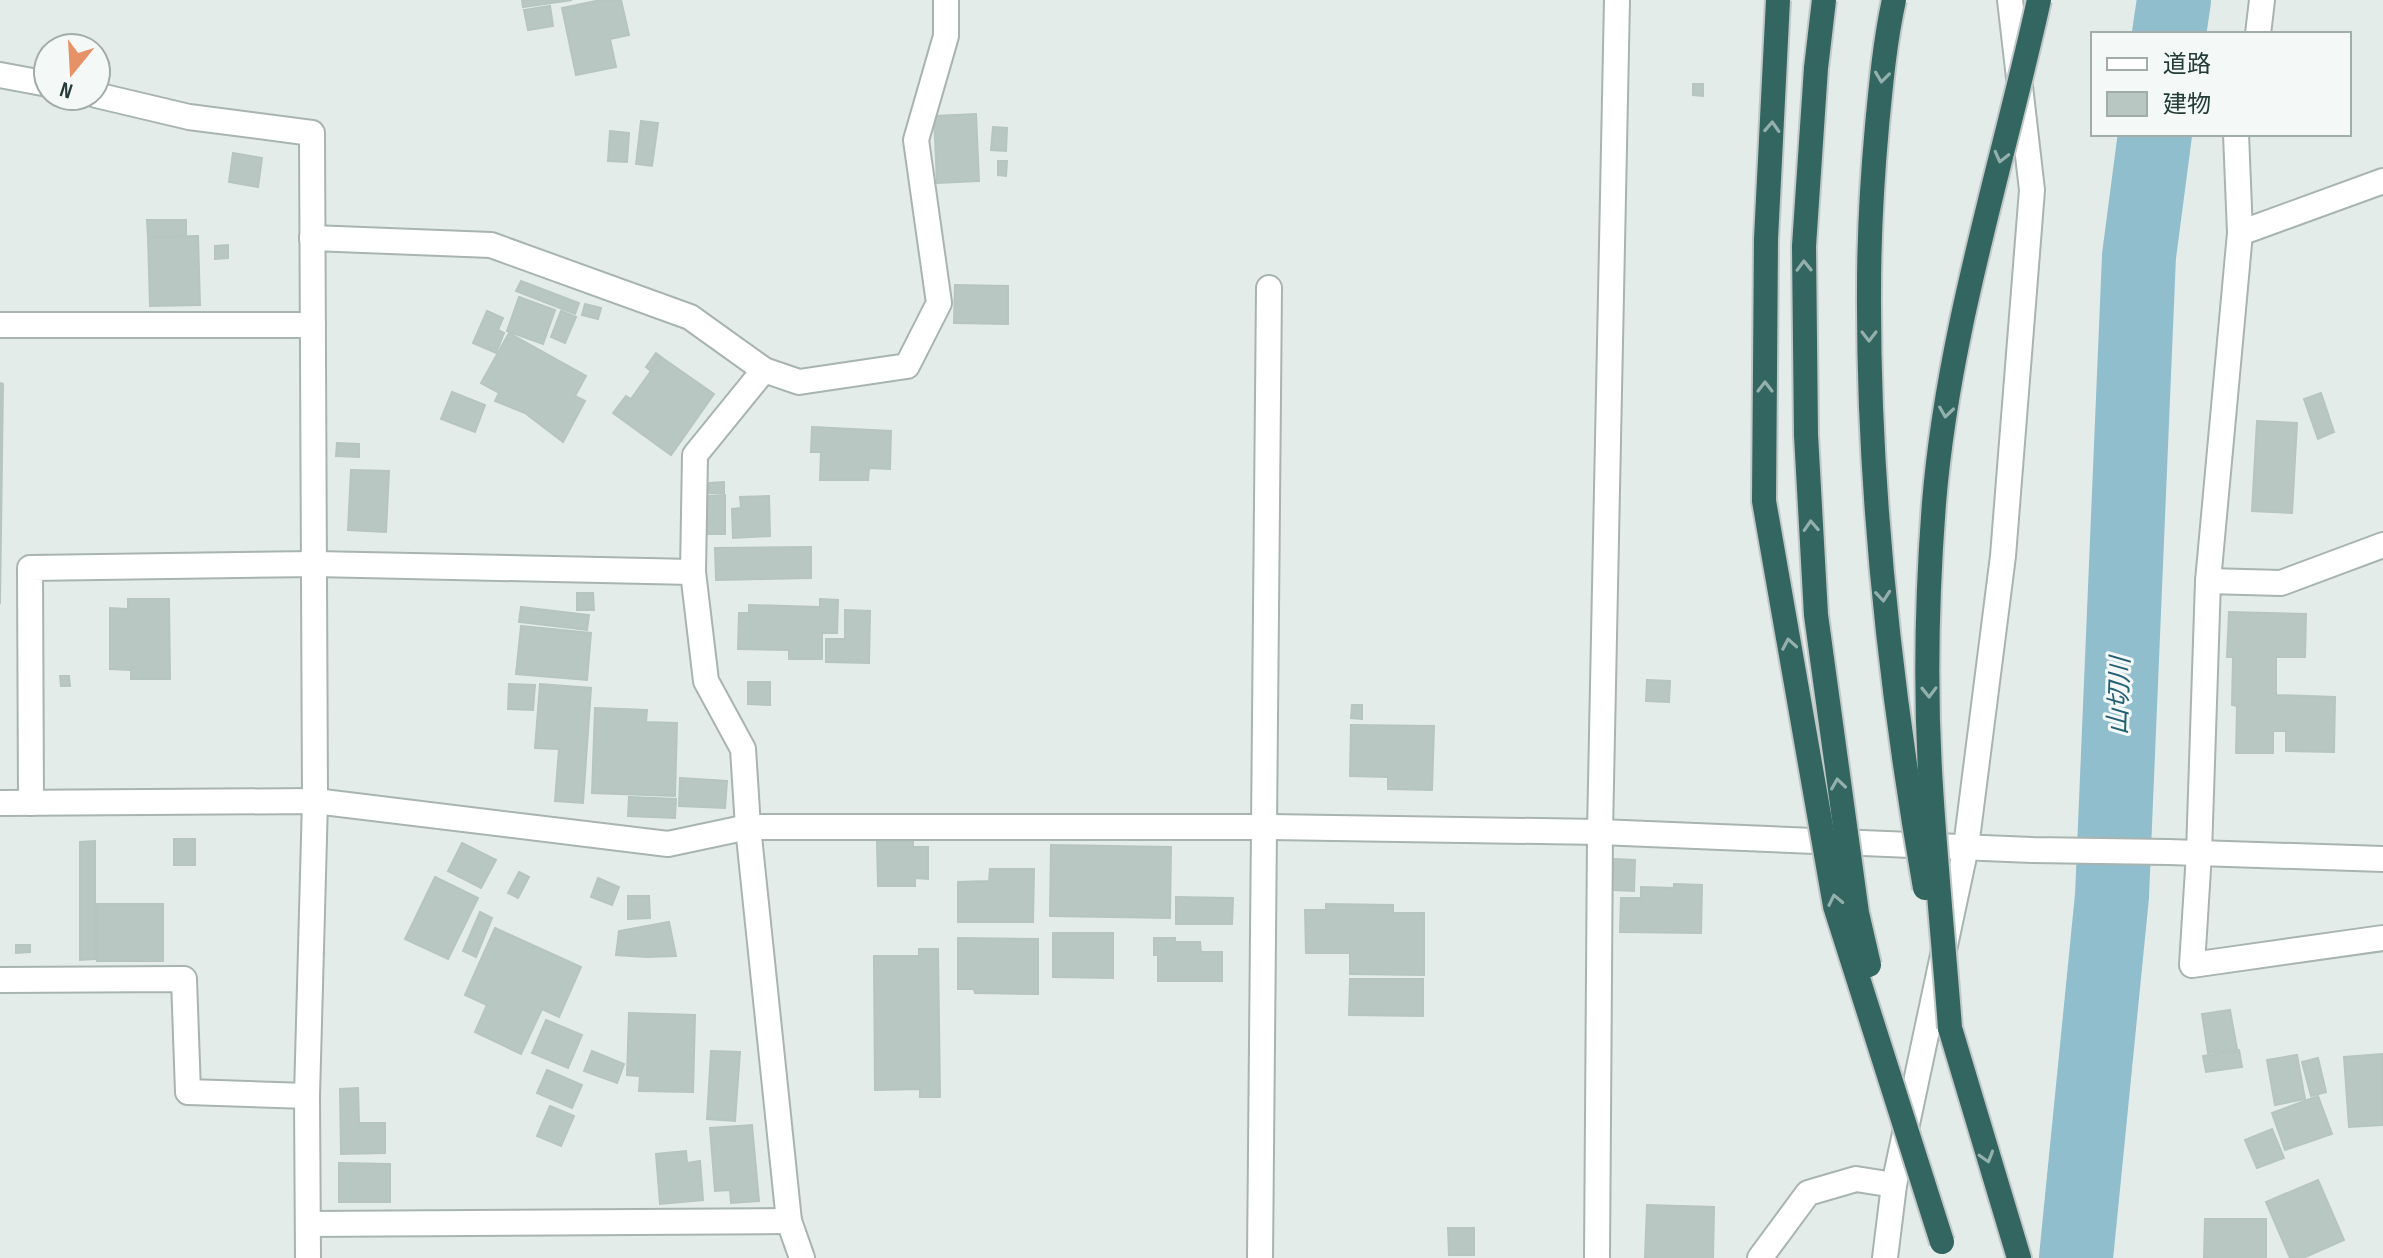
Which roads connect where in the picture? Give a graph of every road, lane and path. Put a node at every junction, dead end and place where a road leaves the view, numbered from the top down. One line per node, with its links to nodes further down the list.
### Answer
1 (946, 0): 20 (street)
2 (1617, 0): 30 (street)
3 (1778, 0): 41 (highway, one-way to 3, bridge)
4 (1824, 0): 41 (highway, one-way to 4, bridge)
5 (1894, 0): 36 (highway, one-way to 36, bridge)
6 (2010, 0): 31 (street)
7 (2039, 0): 36 (highway, one-way to 36, bridge)
8 (2262, 0): 9 (street)
9 (2258, 32)
10 (0, 75): 11 (street)
11 (32, 81)
12 (112, 99): 16 (street)
13 (2236, 136): 15 (street)
14 (2383, 181): 15 (street)
15 (2240, 233): 24 (street)
16 (312, 238): 19 (street); 20 (street)
17 (1269, 288): 29 (street)
18 (0, 325): 19 (street)
19 (313, 325): 22 (street)
20 (764, 370): 23 (street)
21 (2383, 545): 24 (street)
22 (315, 564): 23 (street); 25 (street); 27 (street)
23 (693, 572): 28 (street)
24 (2208, 581): 32 (street)
25 (315, 801): 27 (street); 28 (street); 37 (street)
26 (0, 803): 27 (street)
27 (31, 803)
28 (748, 827): 29 (street); 39 (street)
29 (1263, 827): 30 (street); 44 (street)
30 (1600, 832): 31 (street); 45 (street)
31 (1966, 847): 32 (street); 38 (street)
32 (2199, 853): 33 (street); 34 (street)
33 (2383, 859)
34 (2383, 938)
35 (0, 980): 37 (street)
36 (1950, 1028): 48 (highway, one-way to 48)
37 (307, 1096): 40 (street)
38 (1894, 1185): 46 (street); 47 (street)
39 (789, 1221): 40 (street); 43 (street)
40 (308, 1224): 42 (street)
41 (1944, 1250)
42 (308, 1258)
43 (802, 1258)
44 (1260, 1258)
45 (1597, 1258)
46 (1760, 1258)
47 (1885, 1258)
48 (2019, 1258)

